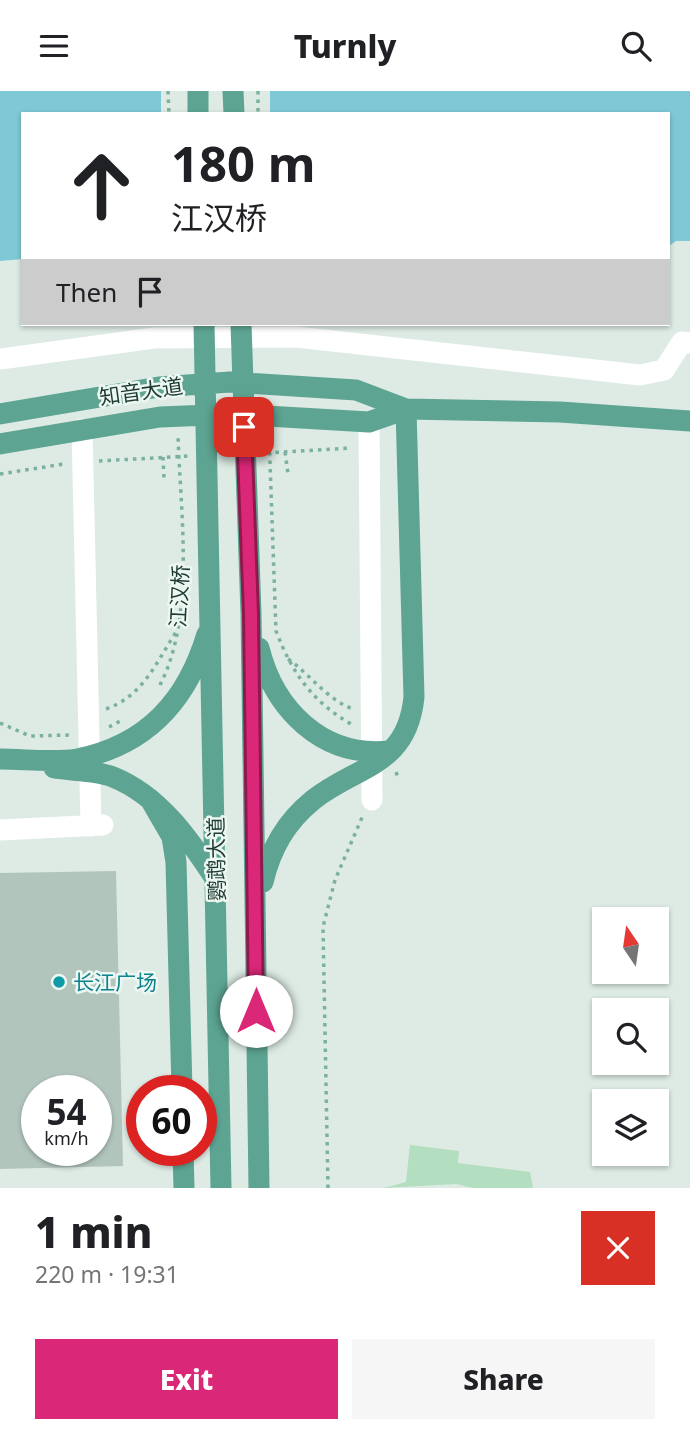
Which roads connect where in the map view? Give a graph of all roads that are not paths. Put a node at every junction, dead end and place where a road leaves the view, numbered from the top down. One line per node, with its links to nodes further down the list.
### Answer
1 (198, 91): 3 (main road)
2 (233, 91): 4 (main road)
3 (198, 112)
4 (234, 112)
5 (204, 326): 16 (main road, 鹦鹉大道)
6 (241, 326): 15 (main road, 鹦鹉大道)
7 (690, 343): 8 (lane)
8 (0, 359)
9 (405, 409): 10 (main road, 知音大道); 11 (main road, 知音大道); 12 (main road, 知音大道); 17 (main road)
10 (0, 414)
11 (690, 421)
12 (369, 422): 13 (main road, 知音大道); 20 (lane)
13 (82, 429): 14 (main road, 知音大道); 21 (lane)
14 (0, 444)
15 (251, 614): 17 (main road); 23 (main road, 鹦鹉大道)
16 (212, 617): 18 (main road); 22 (main road, 鹦鹉大道)
17 (389, 751): 23 (main road)
18 (0, 759): 19 (main road)
19 (150, 799): 22 (main road); 24 (main road)
20 (372, 800)
21 (0, 830)
22 (216, 880): 27 (main road, 鹦鹉大道)
23 (256, 908): 28 (main road, 鹦鹉大道)
24 (181, 1075)
25 (183, 1166): 26 (main road)
26 (184, 1188)
27 (221, 1188)
28 (259, 1188)

